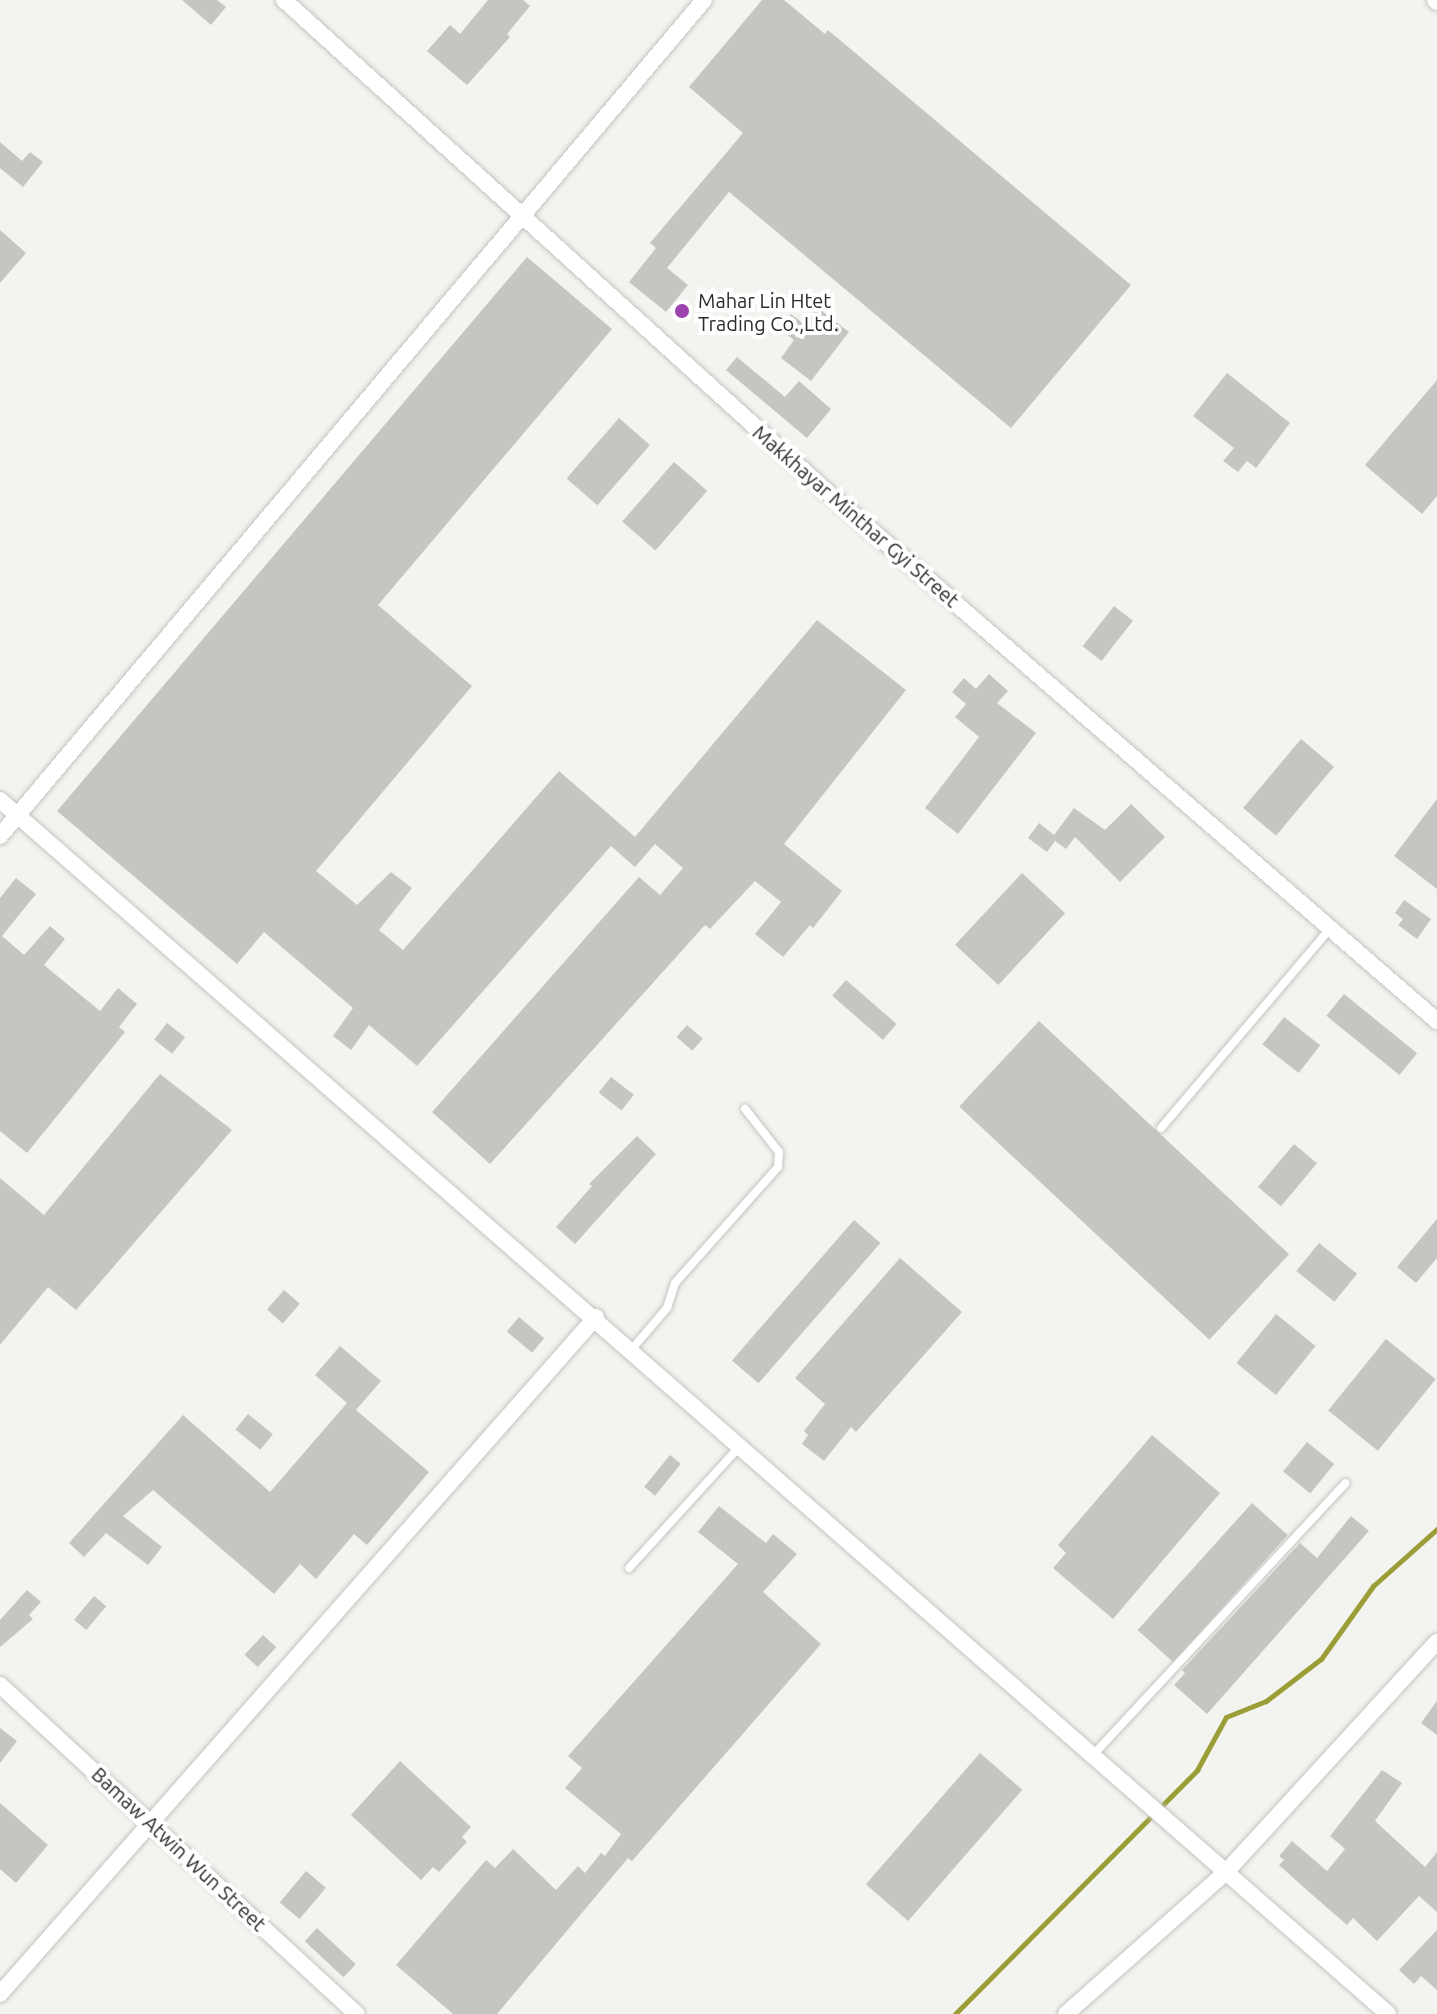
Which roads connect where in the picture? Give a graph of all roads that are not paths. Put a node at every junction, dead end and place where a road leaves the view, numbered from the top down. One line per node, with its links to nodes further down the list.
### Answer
1 (284, 0): 3 (street, Makkhayar Minthar Gyi Street)
2 (704, 0): 3 (street)
3 (522, 216): 5 (street); 7 (street, Makkhayar Minthar Gyi Street)
4 (0, 800): 5 (street)
5 (17, 815): 6 (street); 11 (street)
6 (0, 836)
7 (1330, 929): 8 (street, Makkhayar Minthar Gyi Street); 10 (lane)
8 (1437, 1021)
9 (745, 1109): 12 (lane)
10 (1161, 1128)
11 (596, 1317): 12 (street); 19 (street)
12 (632, 1349): 13 (street)
13 (741, 1445): 15 (lane); 18 (street)
14 (1346, 1483): 18 (lane)
15 (629, 1568)
16 (1437, 1642): 20 (street)
17 (0, 1685): 19 (street, Bamaw Atwin Wun Street)
18 (1093, 1755): 20 (street)
19 (151, 1823): 21 (street); 22 (street, Bamaw Atwin Wun Street)
20 (1226, 1872): 23 (street); 24 (street)
21 (0, 1994)
22 (356, 2014)
23 (1066, 2014)
24 (1388, 2014)

